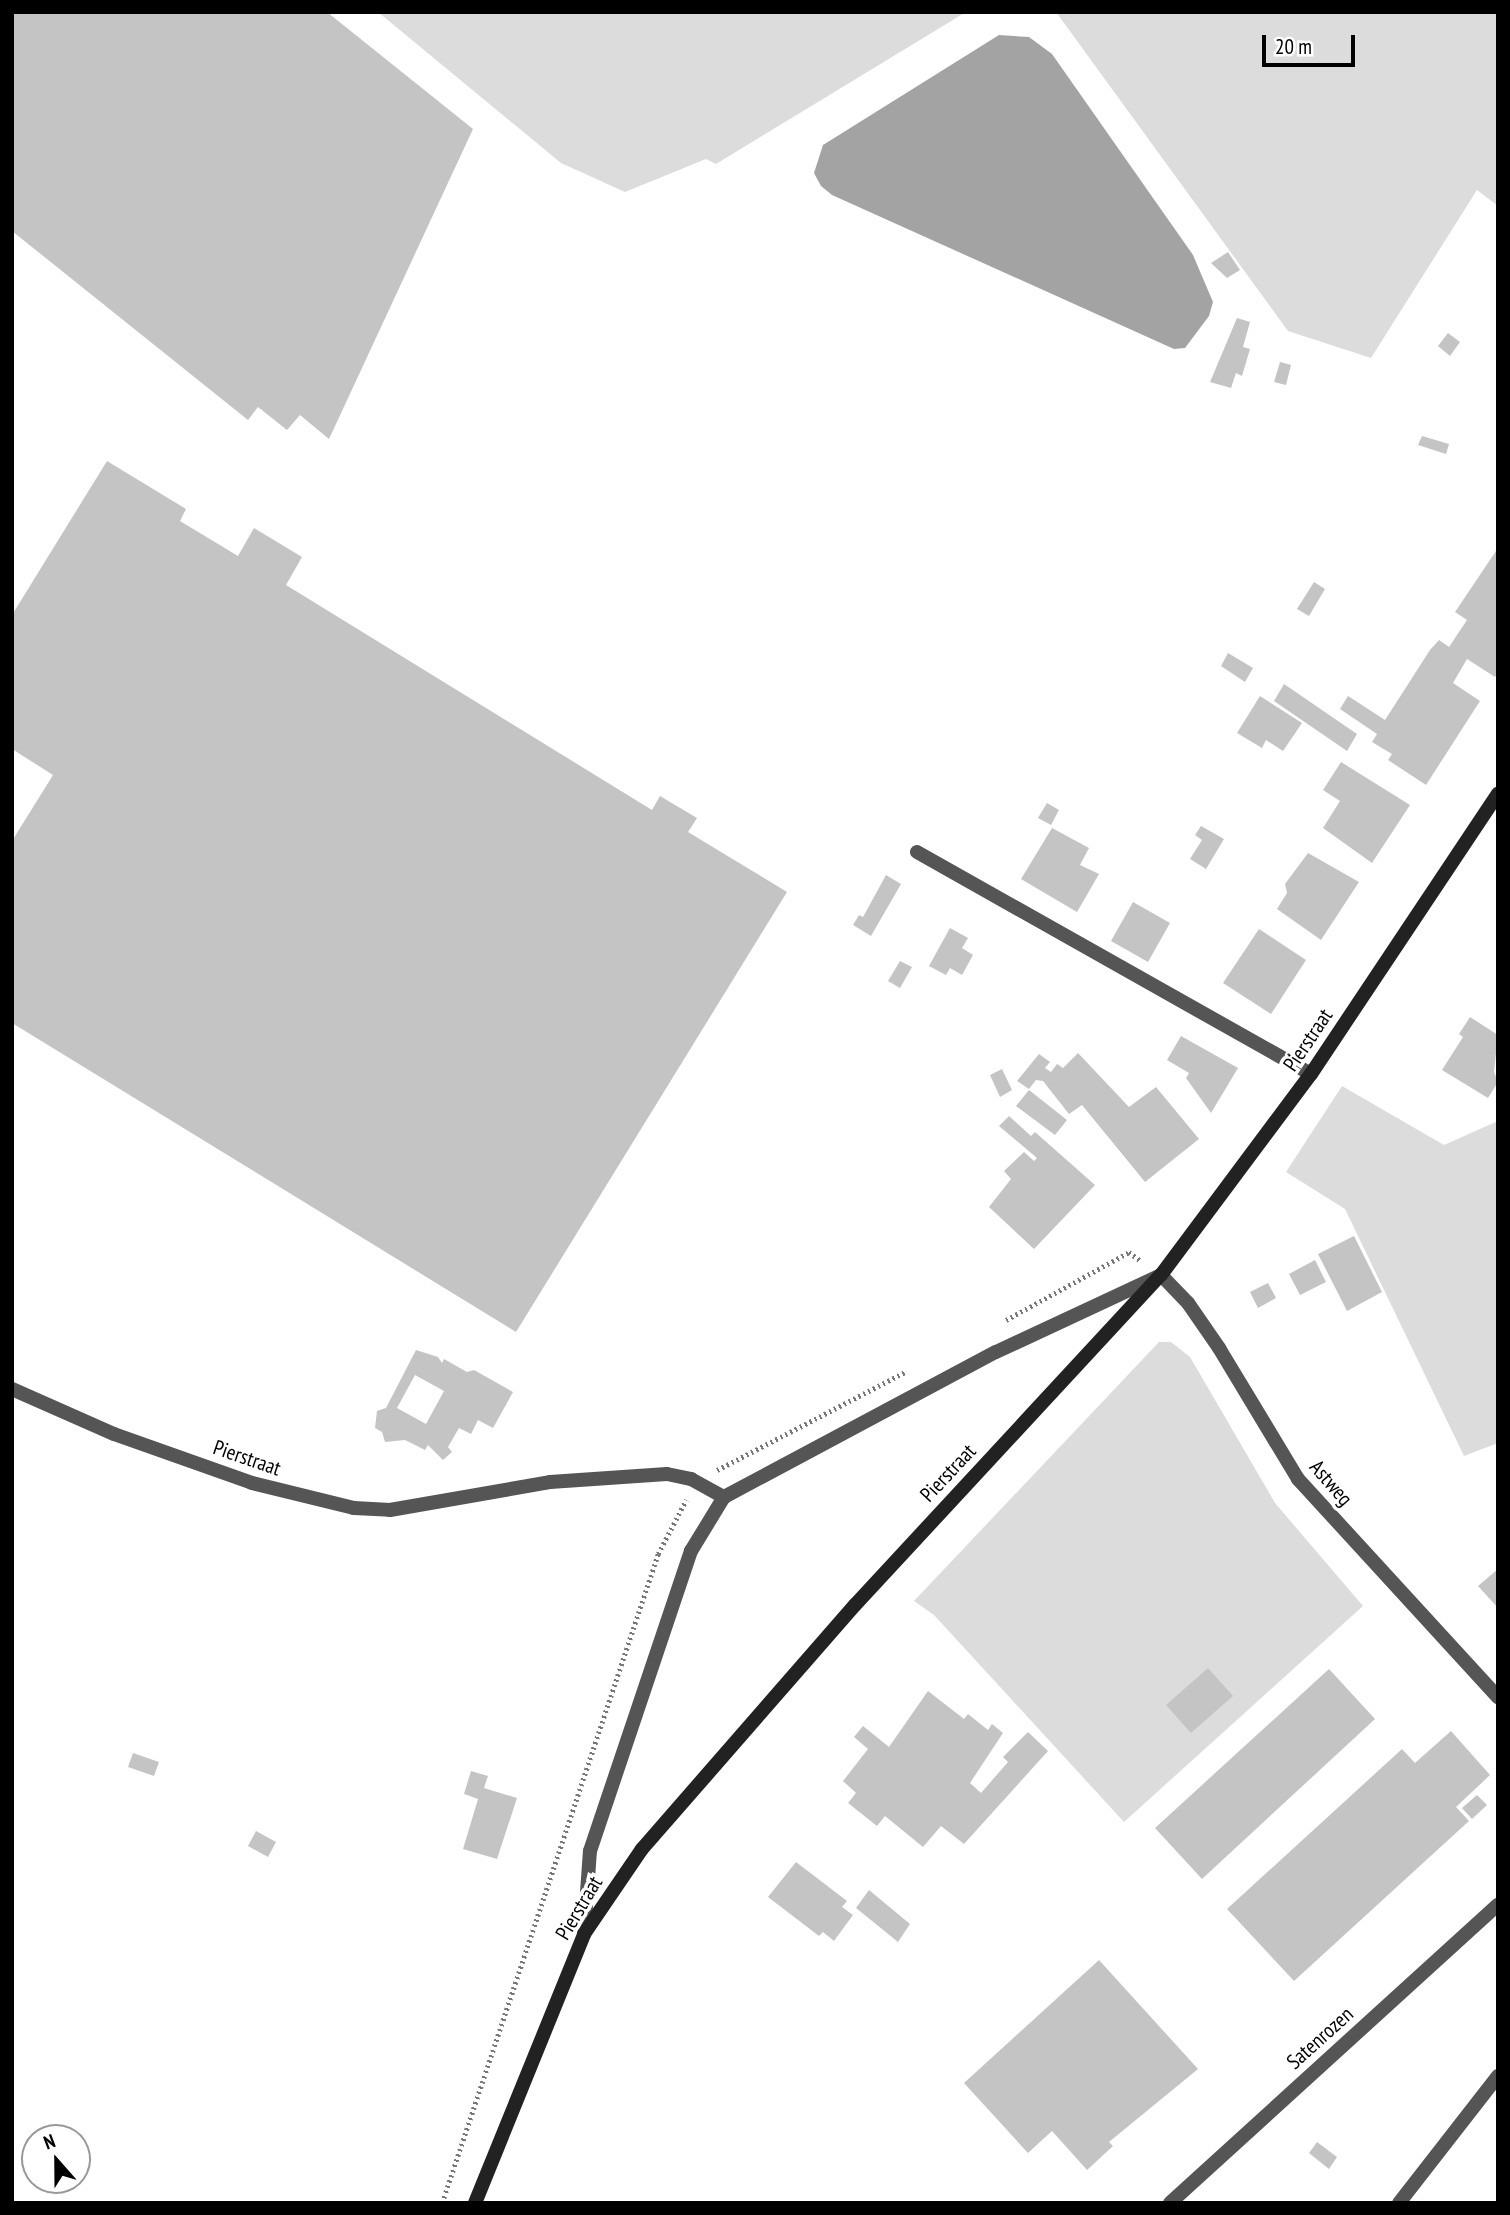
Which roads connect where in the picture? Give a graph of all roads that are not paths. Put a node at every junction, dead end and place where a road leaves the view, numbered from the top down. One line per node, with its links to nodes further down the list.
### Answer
1 (1498, 794): 3 (street, Pierstraat)
2 (917, 852): 3 (street)
3 (1311, 1074): 4 (street, Pierstraat)
4 (1161, 1275): 6 (street); 7 (street, Astweg); 9 (street, Pierstraat)
5 (12, 1389): 6 (street, Pierstraat)
6 (724, 1497): 9 (street)
7 (1498, 1697)
8 (1498, 1905): 12 (street, Satenrozen)
9 (584, 1934): 11 (street, Pierstraat)
10 (1498, 2076): 13 (street)
11 (475, 2203)
12 (1170, 2203)
13 (1399, 2203)

